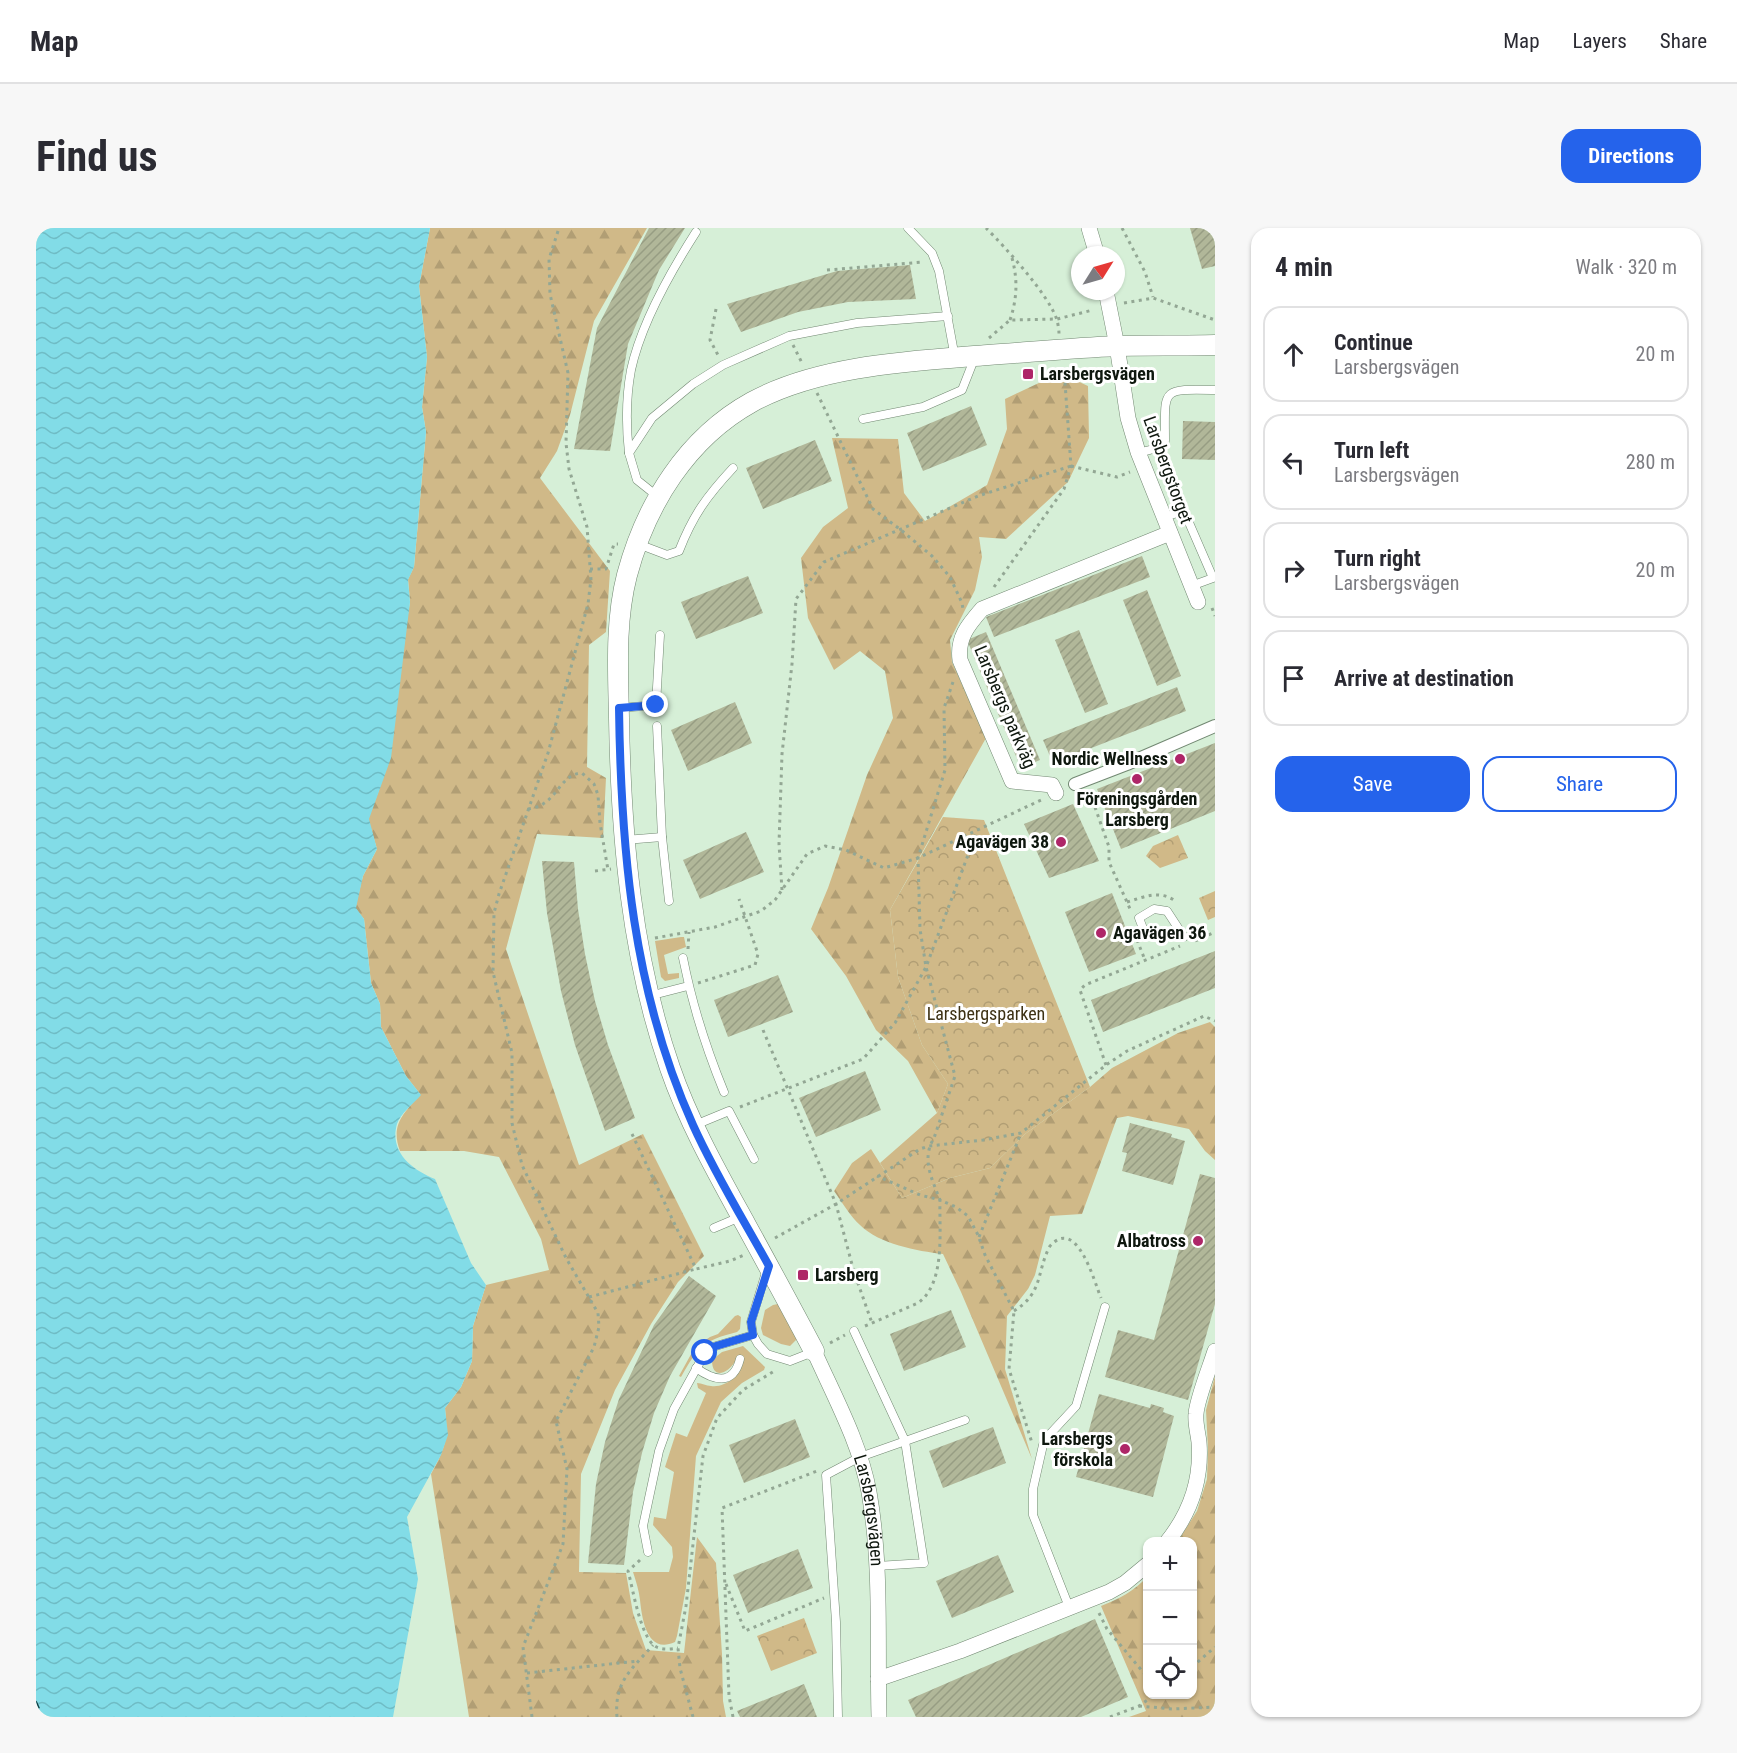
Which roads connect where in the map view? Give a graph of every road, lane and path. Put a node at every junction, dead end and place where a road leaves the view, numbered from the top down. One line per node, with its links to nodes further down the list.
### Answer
1 (560, 228): 41 (path)
2 (908, 228): 9 (lane)
3 (986, 228): 8 (path)
4 (1089, 228): 7 (street)
5 (1122, 228): 11 (path)
6 (696, 232): 31 (lane)
7 (1094, 246)
8 (1011, 255): 17 (path); 19 (path)
9 (935, 261): 10 (path); 16 (lane)
10 (827, 270)
11 (1153, 298): 13 (path); 18 (path)
12 (1108, 300): 23 (street, Larsbergstorget)
13 (1122, 304)
14 (716, 309): 26 (path)
15 (1093, 310): 17 (path)
16 (948, 316): 20 (lane); 25 (lane)
17 (1057, 319): 19 (path); 21 (path)
18 (1215, 320)
19 (1010, 321): 24 (path)
20 (789, 336): 26 (lane); 28 (path)
21 (1060, 339)
22 (1215, 345): 23 (street, Larsbergsvägen)
23 (1117, 346): 24 (street, Larsbergsvägen); 32 (street, Larsbergstorget)
24 (975, 356): 25 (street, Larsbergsvägen); 30 (lane)
25 (955, 358): 28 (street, Larsbergsvägen)
26 (723, 365): 31 (lane)
27 (1064, 369): 33 (path)
28 (810, 380): 35 (street, Larsbergsvägen); 37 (path)
29 (1215, 390): 32 (lane)
30 (863, 419)
31 (629, 453): 35 (lane)
32 (1141, 459): 33 (path); 36 (street, Larsbergstorget)
33 (1071, 466): 37 (path); 44 (path)
34 (733, 468): 40 (lane)
35 (659, 497): 40 (street, Larsbergsvägen)
36 (1164, 518): 38 (street, Larsbergstorget); 42 (lane)
37 (902, 530): 45 (path); 59 (path)
38 (1170, 533): 42 (street, Larsbergstorget); 44 (street, Larsbergs parkväg)
39 (616, 543): 41 (path)
40 (638, 544): 48 (street, Larsbergsvägen)
41 (590, 570): 53 (path)
42 (1191, 586): 43 (street, Larsbergstorget)
43 (1198, 602)
44 (982, 609): 45 (street, Larsbergs parkväg)
45 (966, 628): 47 (street, Larsbergs parkväg)
46 (660, 635): 48 (lane)
47 (960, 660): 52 (street, Larsbergs parkväg); 57 (path)
48 (619, 708): 56 (street, Larsbergsvägen)
49 (657, 726): 55 (lane)
50 (1215, 726): 51 (street)
51 (1080, 782): 63 (path)
52 (1056, 793): 54 (path)
53 (528, 809): 58 (path); 96 (path)
54 (977, 829): 57 (path); 72 (path)
55 (662, 837): 56 (lane); 61 (lane)
56 (624, 840): 69 (street, Larsbergsvägen)
57 (918, 858): 59 (path); 72 (path)
58 (609, 870)
59 (782, 890): 62 (path)
60 (739, 899): 62 (path)
61 (669, 901)
62 (746, 916): 65 (path); 73 (path)
63 (1132, 920)
64 (1144, 931): 68 (lane)
65 (689, 932): 69 (path); 70 (path)
66 (1134, 932): 71 (path)
67 (1215, 932): 71 (path)
68 (1184, 937)
69 (637, 940): 74 (street, Larsbergsvägen)
70 (683, 958): 73 (lane)
71 (1145, 960): 77 (path)
72 (926, 967): 78 (path); 84 (path)
73 (688, 986): 74 (lane); 79 (lane)
74 (649, 996): 81 (street, Larsbergsvägen)
75 (1215, 1021): 77 (path)
76 (763, 1030): 78 (path)
77 (1106, 1065): 82 (path)
78 (786, 1089): 80 (path); 88 (path)
79 (724, 1092)
80 (729, 1111): 81 (lane); 85 (lane)
81 (694, 1126): 89 (street, Larsbergsvägen)
82 (1022, 1133): 84 (path); 92 (path)
83 (632, 1134): 95 (path)
84 (929, 1146): 86 (path); 87 (path)
85 (754, 1159)
86 (877, 1176): 87 (path); 88 (path)
87 (940, 1200): 92 (path); 99 (path)
88 (836, 1204): 91 (path); 99 (path)
89 (742, 1216): 90 (lane); 94 (street, Larsbergsvägen)
90 (714, 1228)
91 (775, 1238)
92 (979, 1238): 98 (path)
93 (744, 1255): 95 (path)
94 (769, 1266): 101 (lane); 102 (street, Larsbergsvägen)
95 (696, 1269): 96 (path)
96 (589, 1297): 126 (path)
97 (1105, 1307): 98 (path); 110 (lane)
98 (1014, 1311): 110 (path)
99 (872, 1323): 100 (path)
100 (854, 1331): 102 (path); 108 (lane)
101 (753, 1335): 105 (lane); 106 (lane)
102 (814, 1351): 105 (lane); 109 (street, Larsbergsvägen)
103 (1215, 1351): 112 (street)
104 (740, 1359): 106 (lane)
105 (790, 1361): 122 (path)
106 (696, 1368): 113 (lane)
107 (965, 1420): 108 (lane)
108 (905, 1441): 109 (lane); 114 (lane)
109 (860, 1457): 111 (lane); 114 (street, Larsbergsvägen)
110 (1037, 1463): 118 (lane)
111 (831, 1473): 116 (path); 117 (lane)
112 (1170, 1537)
113 (648, 1552): 120 (path)
114 (877, 1566): 127 (street, Larsbergsvägen)
115 (1143, 1568): 118 (street)
116 (724, 1580): 117 (path); 134 (path)
117 (834, 1594): 135 (lane)
118 (1070, 1607): 127 (street)
119 (1107, 1629): 125 (path)
120 (653, 1645): 122 (path); 123 (path)
121 (1215, 1647): 124 (path)
122 (678, 1648): 133 (path)
123 (638, 1661): 126 (path); 132 (path)
124 (1197, 1663)
125 (1143, 1672)
126 (526, 1673): 131 (path)
127 (878, 1679): 136 (street, Larsbergsvägen)
128 (1150, 1699): 129 (path)
129 (1139, 1706): 130 (path); 137 (path)
130 (1215, 1707)
131 (532, 1717)
132 (617, 1717)
133 (693, 1717)
134 (733, 1717)
135 (838, 1717)
136 (879, 1717)
137 (1110, 1717)

